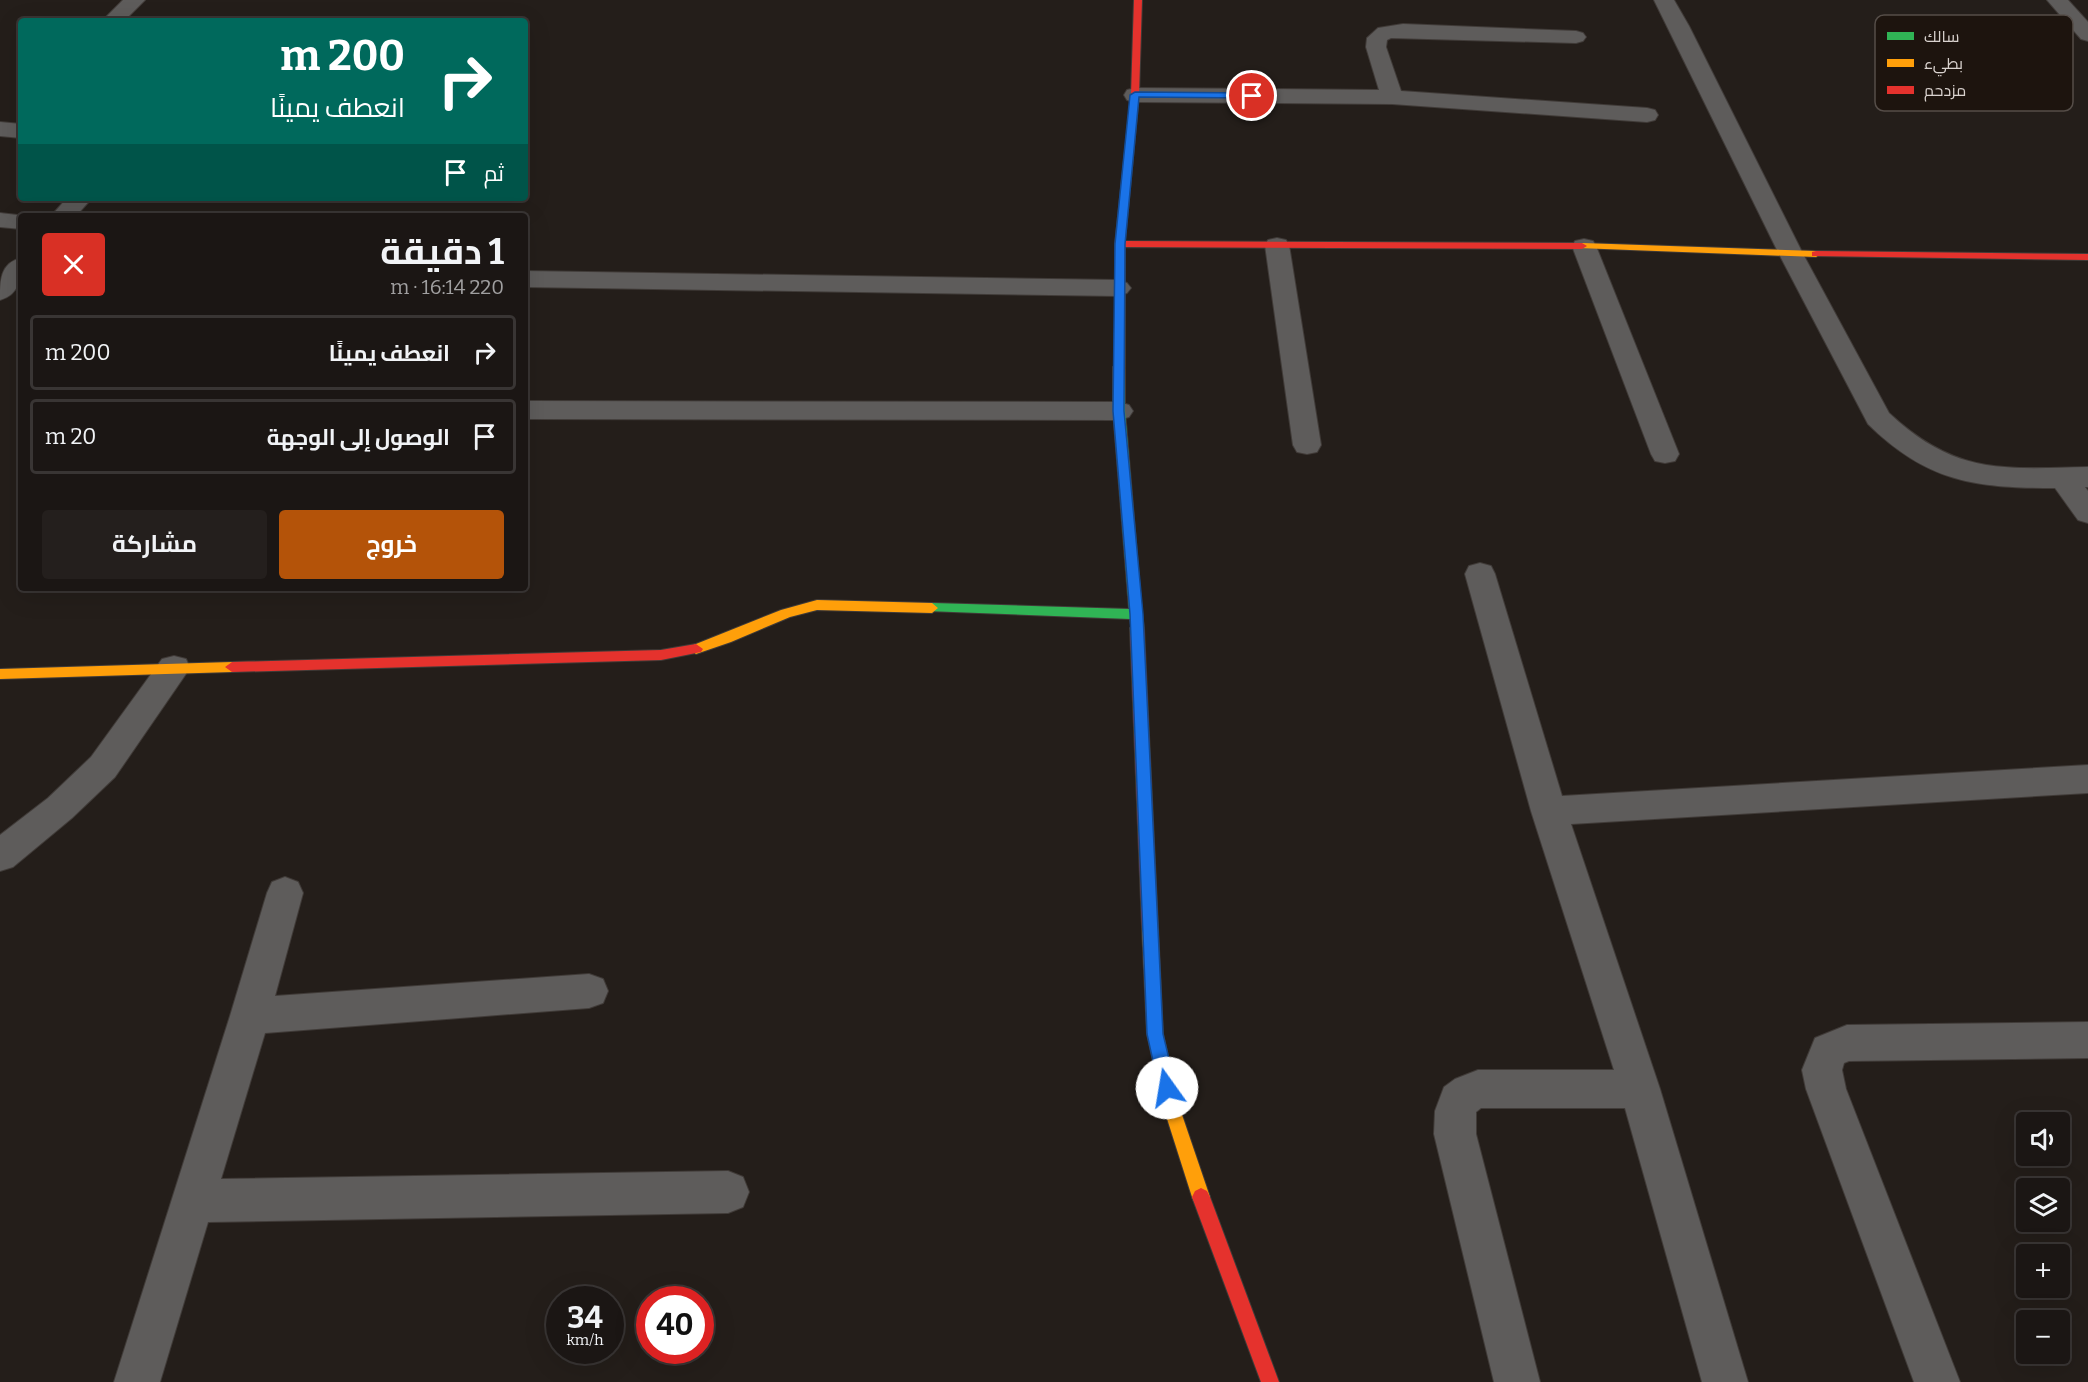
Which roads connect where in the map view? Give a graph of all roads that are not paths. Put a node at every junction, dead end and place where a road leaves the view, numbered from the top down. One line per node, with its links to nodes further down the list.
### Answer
1 (135, 0): 6 (street)
2 (1138, 0): 10 (street)
3 (1664, 0): 22 (street)
4 (2057, 0): 5 (street)
5 (2070, 15)
6 (115, 18)
7 (2073, 18): 8 (street)
8 (2088, 35)
9 (1576, 37): 11 (street)
10 (1135, 95): 11 (street); 19 (street)
11 (1392, 97): 12 (street)
12 (1647, 115)
13 (0, 129): 14 (street)
14 (18, 131)
15 (77, 201): 16 (street)
16 (66, 213)
17 (0, 220): 18 (street)
18 (18, 222)
19 (1120, 244): 20 (street); 26 (street)
20 (1277, 245): 21 (street); 30 (street)
21 (1584, 246): 22 (street); 31 (street)
22 (1791, 254): 23 (street); 32 (street)
23 (2088, 257)
24 (18, 270): 27 (street)
25 (528, 279): 26 (street)
26 (1119, 288): 29 (street)
27 (0, 292)
28 (528, 410): 29 (street)
29 (1119, 411): 35 (street)
30 (1307, 445)
31 (1665, 454)
32 (2075, 478): 33 (street)
33 (2088, 513)
34 (1479, 574): 39 (street)
35 (1136, 614): 36 (street); 49 (street)
36 (174, 668): 37 (street); 40 (street)
37 (0, 674)
38 (2088, 779): 39 (street)
39 (1549, 812): 45 (street)
40 (0, 856)
41 (285, 893): 43 (street)
42 (589, 991): 43 (street)
43 (250, 1016): 47 (street)
44 (2088, 1040): 52 (street)
45 (1640, 1089): 50 (street); 51 (street)
46 (728, 1192): 47 (street)
47 (192, 1201): 48 (street)
48 (137, 1382)
49 (1270, 1382)
50 (1517, 1382)
51 (1725, 1382)
52 (1937, 1382)

